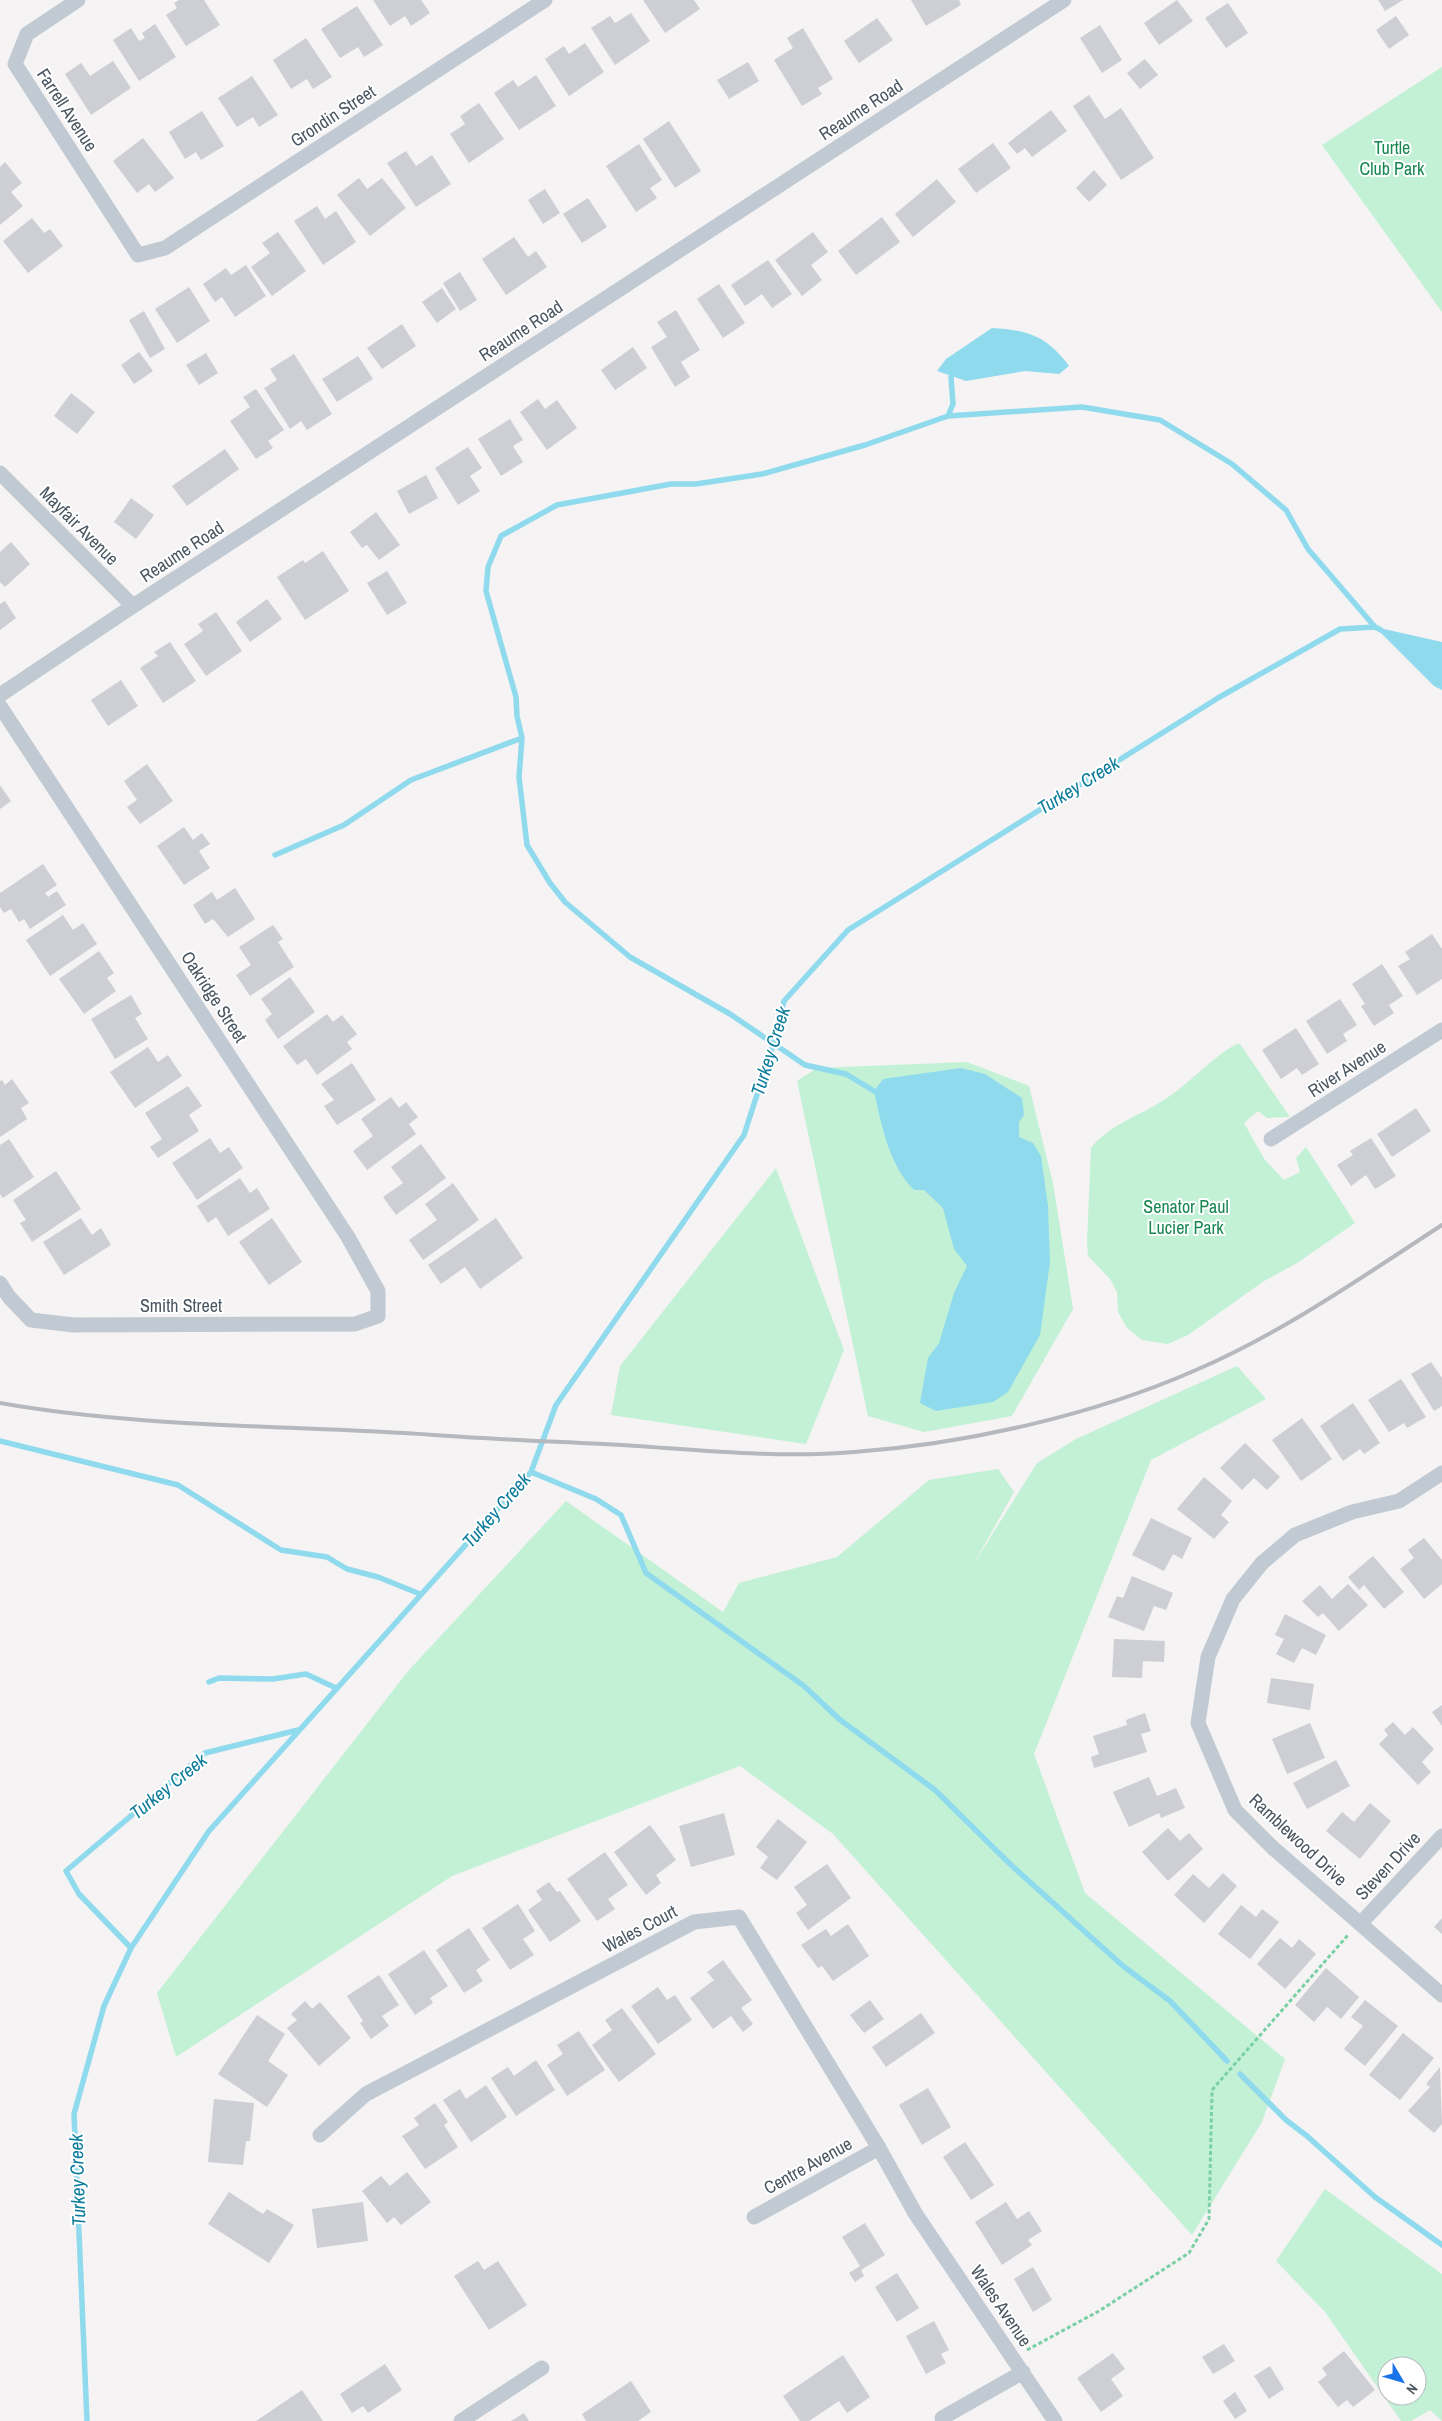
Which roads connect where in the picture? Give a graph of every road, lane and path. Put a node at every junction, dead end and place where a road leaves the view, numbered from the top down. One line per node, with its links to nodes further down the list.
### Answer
1 (78, 0): 4 (street, Farrell Avenue)
2 (545, 0): 4 (street, Grondin Street)
3 (1062, 1): 6 (street, Reaume Road)
4 (138, 255)
5 (0, 473): 6 (street, Mayfair Avenue)
6 (133, 606): 7 (street, Reaume Road)
7 (0, 695)
8 (0, 706): 12 (street, Oakridge Street)
9 (1442, 1030): 10 (street, River Avenue)
10 (1271, 1139)
11 (0, 1283): 12 (street, Smith Street)
12 (378, 1316)
13 (1442, 1472): 15 (street, Ramblewood Drive)
14 (1442, 1836): 15 (street, Steven Drive)
15 (1361, 1922): 16 (street, Ramblewood Drive); 21 (path)
16 (1442, 1995)
17 (320, 2135): 18 (street, Wales Court)
18 (879, 2148): 19 (street, Wales Court); 20 (street, Centre Avenue)
19 (915, 2213): 21 (street, Wales Avenue)
20 (754, 2217)
21 (1013, 2358): 23 (street, Wales Avenue)
22 (542, 2368): 25 (street)
23 (1023, 2372): 24 (street); 26 (street, Wales Avenue)
24 (942, 2418)
25 (461, 2421)
26 (1055, 2421)

